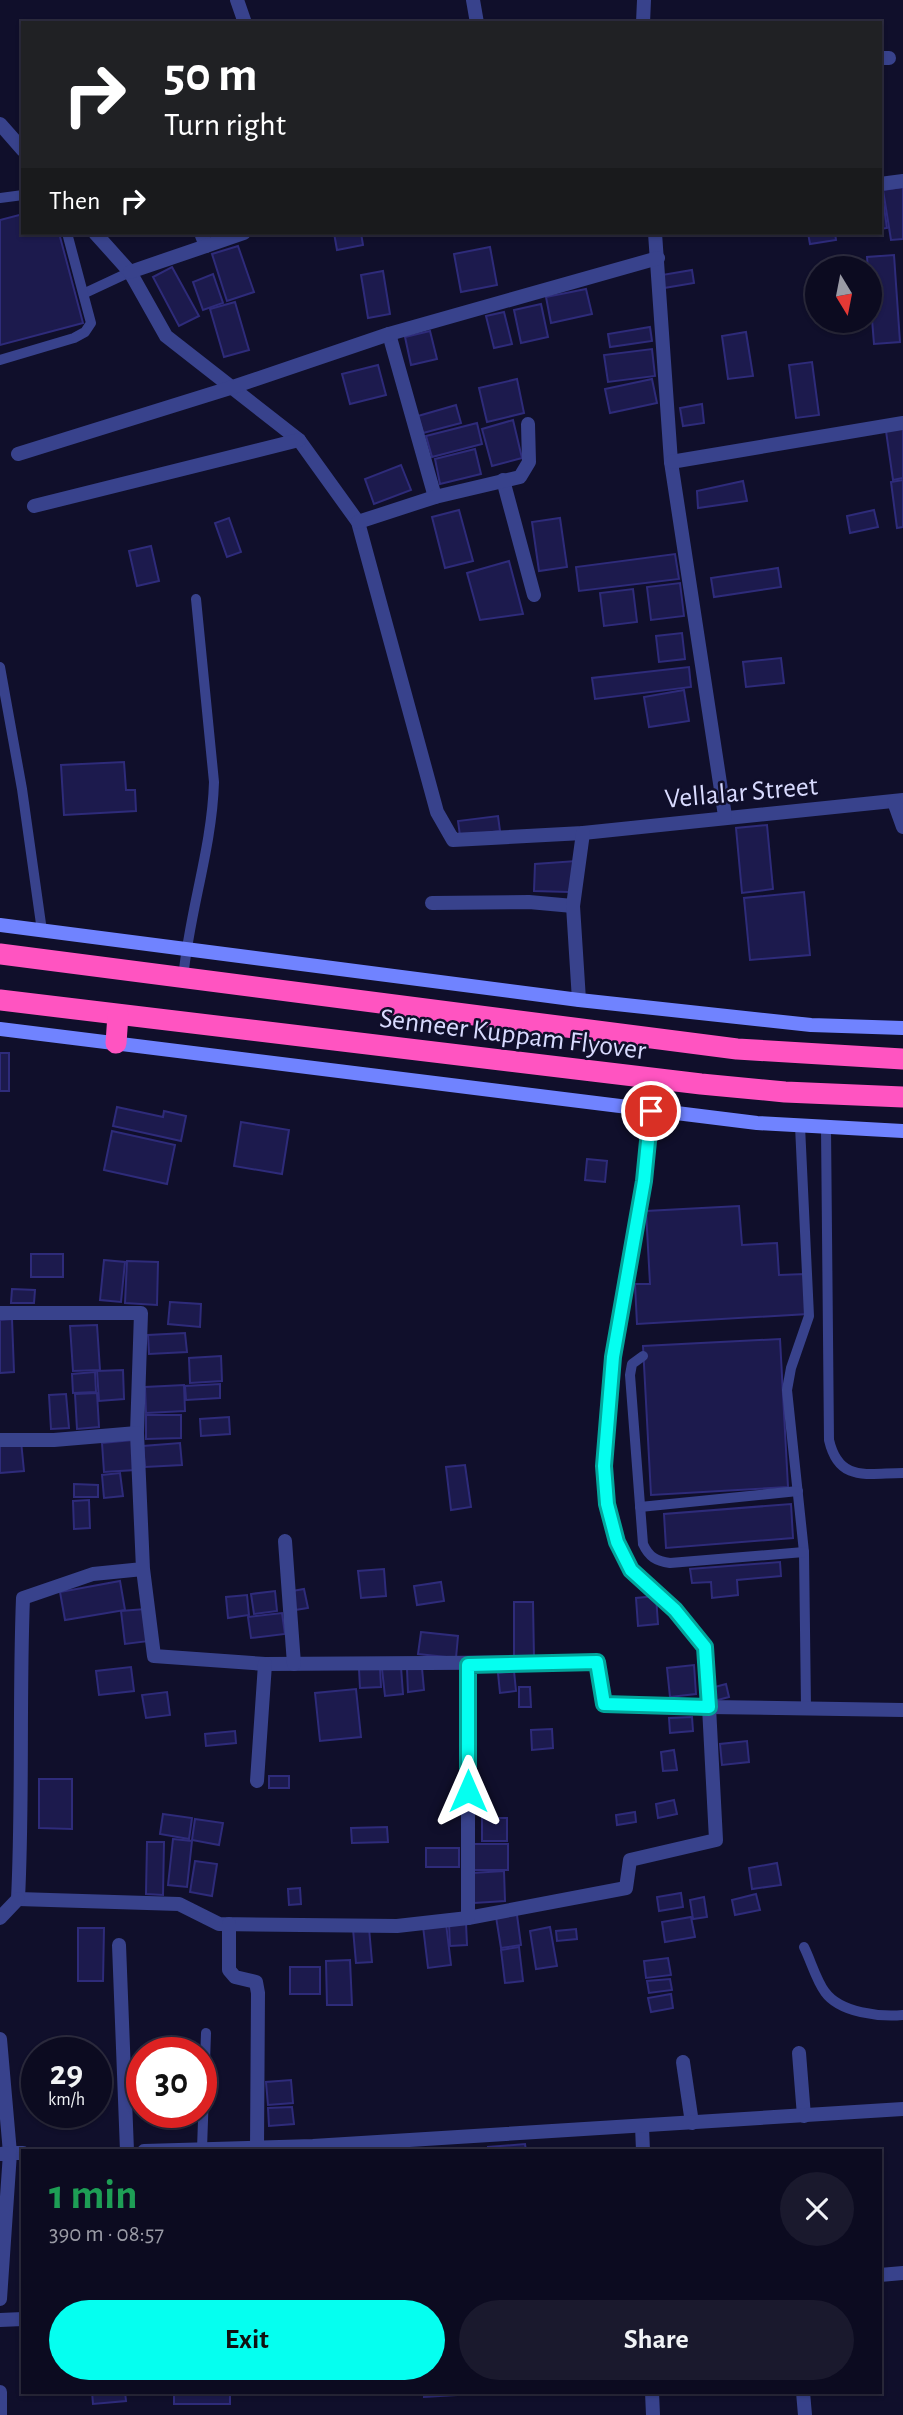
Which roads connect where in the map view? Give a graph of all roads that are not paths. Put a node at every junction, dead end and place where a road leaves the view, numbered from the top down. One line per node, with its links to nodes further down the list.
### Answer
1 (237, 0): 4 (street)
2 (473, 0): 5 (street)
3 (644, 0): 6 (street)
4 (244, 21)
5 (477, 21)
6 (643, 21)
7 (0, 124): 8 (street)
8 (21, 148)
9 (903, 181): 10 (street)
10 (882, 184)
11 (21, 195): 12 (lane)
12 (0, 198)
13 (69, 235): 20 (lane)
14 (97, 235): 19 (street)
15 (231, 235): 17 (street)
16 (656, 235): 18 (street)
17 (204, 239): 19 (street)
18 (657, 258): 21 (street); 28 (street)
19 (130, 272): 20 (lane); 23 (street)
20 (85, 293): 22 (lane)
21 (389, 334): 23 (street); 30 (street)
22 (0, 360)
23 (230, 388): 26 (street); 27 (street)
24 (903, 423): 28 (street)
25 (528, 424): 29 (street)
26 (299, 440): 31 (street); 32 (street)
27 (18, 454)
28 (671, 462): 37 (street)
29 (503, 480): 30 (street); 33 (street)
30 (435, 497): 32 (street)
31 (34, 506)
32 (358, 522): 39 (street, Vellalar Street)
33 (534, 595)
34 (196, 599): 44 (lane)
35 (0, 667): 43 (lane)
36 (898, 801): 37 (street, Vellalar Street); 38 (street)
37 (725, 817): 39 (street, Vellalar Street)
38 (903, 827)
39 (583, 833): 41 (street)
40 (432, 904): 41 (street)
41 (573, 906): 48 (street)
42 (0, 925): 43 (street)
43 (42, 931): 44 (street)
44 (186, 950): 46 (lane); 48 (street)
45 (0, 954): 46 (highway, Senneer Kuppam Flyover)
46 (183, 979): 53 (highway, Senneer Kuppam Flyover)
47 (0, 1000): 49 (highway, Senneer Kuppam Flyover)
48 (579, 1000): 50 (street)
49 (118, 1015): 52 (highway); 54 (highway, Senneer Kuppam Flyover)
50 (903, 1028)
51 (0, 1029): 52 (street)
52 (116, 1043): 55 (street)
53 (903, 1059)
54 (903, 1097)
55 (651, 1111): 56 (street); 72 (street)
56 (800, 1126): 57 (street); 64 (lane)
57 (825, 1128): 58 (street); 63 (lane)
58 (903, 1131)
59 (0, 1313): 61 (street)
60 (643, 1356): 65 (lane)
61 (136, 1433): 62 (street); 68 (street)
62 (0, 1440)
63 (903, 1473)
64 (798, 1491): 65 (lane); 67 (lane)
65 (640, 1507): 67 (lane)
66 (285, 1541): 70 (street)
67 (804, 1552): 73 (lane)
68 (143, 1569): 69 (street); 76 (street)
69 (265, 1664): 70 (street); 75 (street)
70 (295, 1664): 71 (street)
71 (468, 1665): 72 (street); 78 (street)
72 (709, 1707): 73 (street); 78 (street)
73 (806, 1708): 74 (street)
74 (903, 1710)
75 (257, 1781)
76 (18, 1899): 77 (street); 79 (street)
77 (0, 1918)
78 (467, 1918): 79 (street)
79 (229, 1924): 91 (street)
80 (119, 1945): 93 (street)
81 (804, 1947): 82 (lane)
82 (903, 2015)
83 (206, 2033): 94 (lane)
84 (0, 2039): 96 (street)
85 (799, 2053): 88 (street)
86 (683, 2062): 89 (street)
87 (903, 2109): 88 (street)
88 (804, 2116): 89 (street)
89 (692, 2123): 90 (street)
90 (642, 2126): 92 (street); 95 (street)
91 (257, 2148): 92 (street); 94 (street)
92 (319, 2148)
93 (127, 2149)
94 (202, 2149)
95 (643, 2149)
96 (11, 2153): 99 (street)
97 (903, 2273): 98 (street)
98 (882, 2275)
99 (0, 2299)
100 (21, 2319): 101 (street)
101 (0, 2320)
102 (0, 2392): 105 (street)
103 (652, 2394): 107 (street)
104 (803, 2394): 108 (street)
105 (1, 2415)
106 (646, 2415): 107 (street)
107 (653, 2415)
108 (805, 2415)

